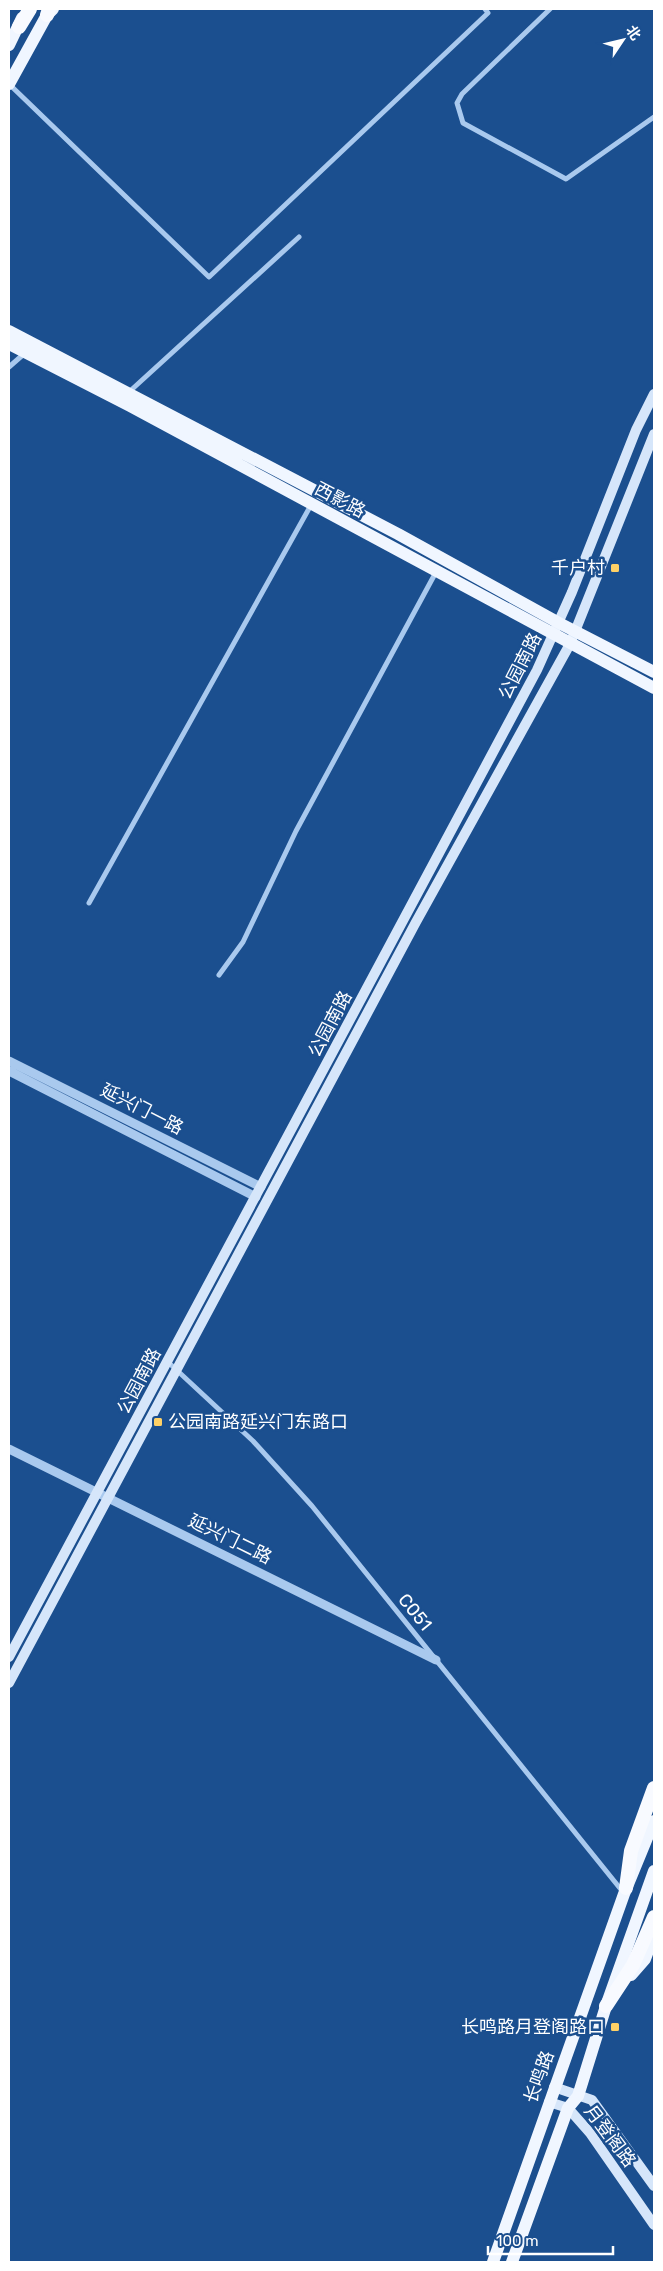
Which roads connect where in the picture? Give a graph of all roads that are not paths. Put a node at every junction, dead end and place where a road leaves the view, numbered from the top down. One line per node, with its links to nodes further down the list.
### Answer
1 (26, 9): 6 (main road)
2 (30, 9): 6 (highway)
3 (485, 9): 8 (street)
4 (550, 9): 9 (street)
5 (50, 11): 8 (main road)
6 (19, 27): 7 (main road)
7 (9, 45)
8 (9, 84)
9 (654, 116)
10 (299, 236): 15 (street)
11 (9, 331): 15 (main road, 西影路)
12 (9, 344): 13 (main road, 西影路)
13 (25, 353): 14 (street); 19 (main road, 西影路)
14 (9, 367)
15 (127, 394): 21 (main road, 西影路)
16 (654, 394): 17 (main road, 公园南路)
17 (652, 405): 21 (main road, 公园南路)
18 (654, 434): 22 (main road, 公园南路)
19 (311, 505): 20 (main road, 西影路); 27 (street)
20 (436, 572): 23 (main road, 西影路); 28 (street)
21 (559, 623): 22 (main road, 西影路); 23 (main road, 公园南路)
22 (576, 631): 24 (main road, 公园南路); 25 (main road, 西影路)
23 (553, 636): 24 (main road, 西影路); 31 (main road, 公园南路)
24 (570, 644): 26 (main road, 西影路); 34 (main road, 公园南路)
25 (654, 672)
26 (654, 688)
27 (88, 903)
28 (219, 975)
29 (9, 1061): 31 (street, 延兴门一路)
30 (9, 1071): 32 (street, 延兴门一路)
31 (262, 1187): 32 (main road, 公园南路)
32 (256, 1197): 33 (main road, 公园南路)
33 (168, 1362): 34 (street, C051); 36 (main road, 公园南路)
34 (176, 1370): 37 (main road, 公园南路); 39 (street, C051)
35 (9, 1449): 36 (street, 延兴门二路)
36 (98, 1493): 37 (street, 延兴门二路); 38 (main road, 公园南路)
37 (110, 1498): 39 (street, 延兴门二路); 40 (main road, 公园南路)
38 (9, 1657)
39 (436, 1660): 44 (street, C051)
40 (9, 1683)
41 (654, 1788): 42 (highway)
42 (647, 1822): 44 (highway)
43 (654, 1871): 47 (main road)
44 (625, 1891): 48 (main road, 长鸣路)
45 (654, 1917): 47 (highway)
46 (654, 1936): 47 (main road)
47 (606, 2006): 49 (main road)
48 (554, 2087): 49 (main road, 月登阁路); 50 (main road, 长鸣路)
49 (578, 2096): 51 (main road); 52 (main road, 月登阁路)
50 (549, 2102): 51 (main road, 月登阁路); 54 (main road, 长鸣路)
51 (568, 2108): 53 (main road, 月登阁路); 55 (main road)
52 (654, 2186)
53 (654, 2225)
54 (493, 2262)
55 (512, 2262)

